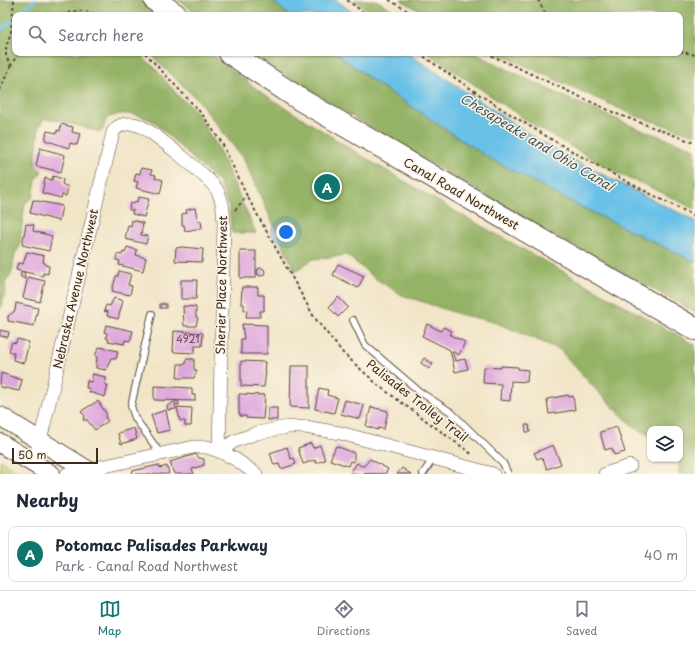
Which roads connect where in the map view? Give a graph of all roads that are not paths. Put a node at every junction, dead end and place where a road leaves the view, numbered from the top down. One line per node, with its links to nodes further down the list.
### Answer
1 (155, 0): 2 (highway)
2 (172, 12)
3 (234, 56): 7 (highway, Canal Road Northwest)
4 (128, 124): 9 (street, Nebraska Avenue Northwest); 11 (street, Sherier Place Northwest)
5 (152, 314): 12 (lane)
6 (353, 320): 22 (lane)
7 (695, 329)
8 (0, 416): 9 (main road)
9 (40, 441): 14 (street, Nebraska Avenue Northwest); 16 (main road)
10 (0, 443): 14 (main road)
11 (219, 450): 12 (street); 13 (street); 19 (street)
12 (160, 453): 16 (street)
13 (434, 458): 20 (lane); 21 (street)
14 (34, 464): 17 (main road)
15 (630, 466): 23 (street)
16 (91, 472): 18 (street)
17 (52, 474)
18 (67, 474)
19 (256, 474)
20 (423, 474)
21 (493, 474)
22 (508, 474)
23 (605, 474)

